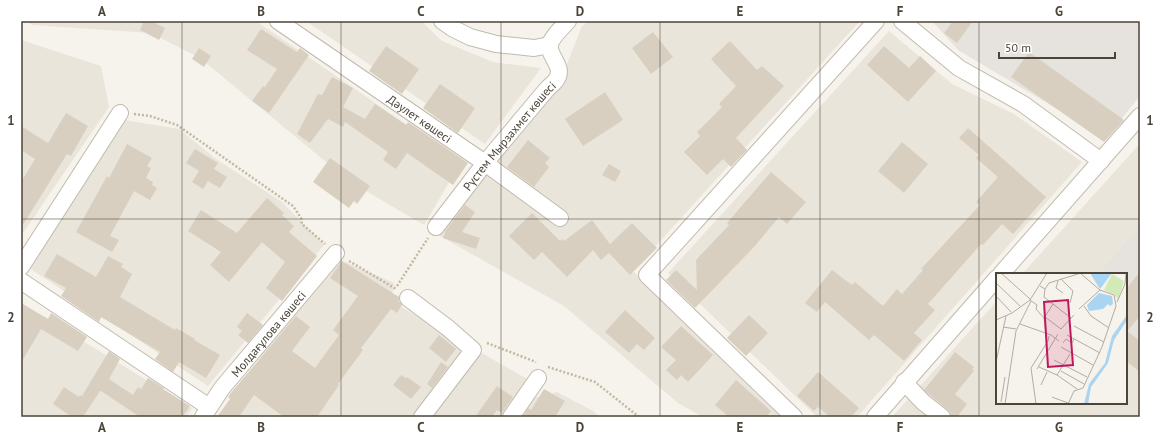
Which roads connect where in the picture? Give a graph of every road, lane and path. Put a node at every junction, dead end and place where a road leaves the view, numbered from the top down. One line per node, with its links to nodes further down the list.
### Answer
1 (278, 21): 10 (street, Дәулет көшесі)
2 (442, 21): 6 (street)
3 (568, 21): 6 (street)
4 (876, 21): 26 (street)
5 (902, 21): 9 (street)
6 (550, 45): 10 (street, Рүстем Мырзахмет көшесі)
7 (120, 113): 13 (path); 14 (street)
8 (1140, 116): 9 (street)
9 (1101, 160): 15 (street)
10 (485, 163): 11 (street, Дәулет көшесі); 12 (street, Рүстем Мырзахмет көшесі)
11 (560, 218)
12 (436, 227): 18 (path)
13 (336, 253): 18 (path); 22 (street, Молдағұлова көшесі)
14 (21, 267)
15 (1001, 273)
16 (996, 279): 21 (street)
17 (21, 281): 22 (street)
18 (402, 293): 19 (street)
19 (473, 350): 23 (street); 25 (path)
20 (538, 378): 24 (street)
21 (904, 382): 27 (street); 28 (street)
22 (206, 412)
23 (422, 417)
24 (511, 417)
25 (639, 417)
26 (794, 417)
27 (875, 417)
28 (942, 417)

